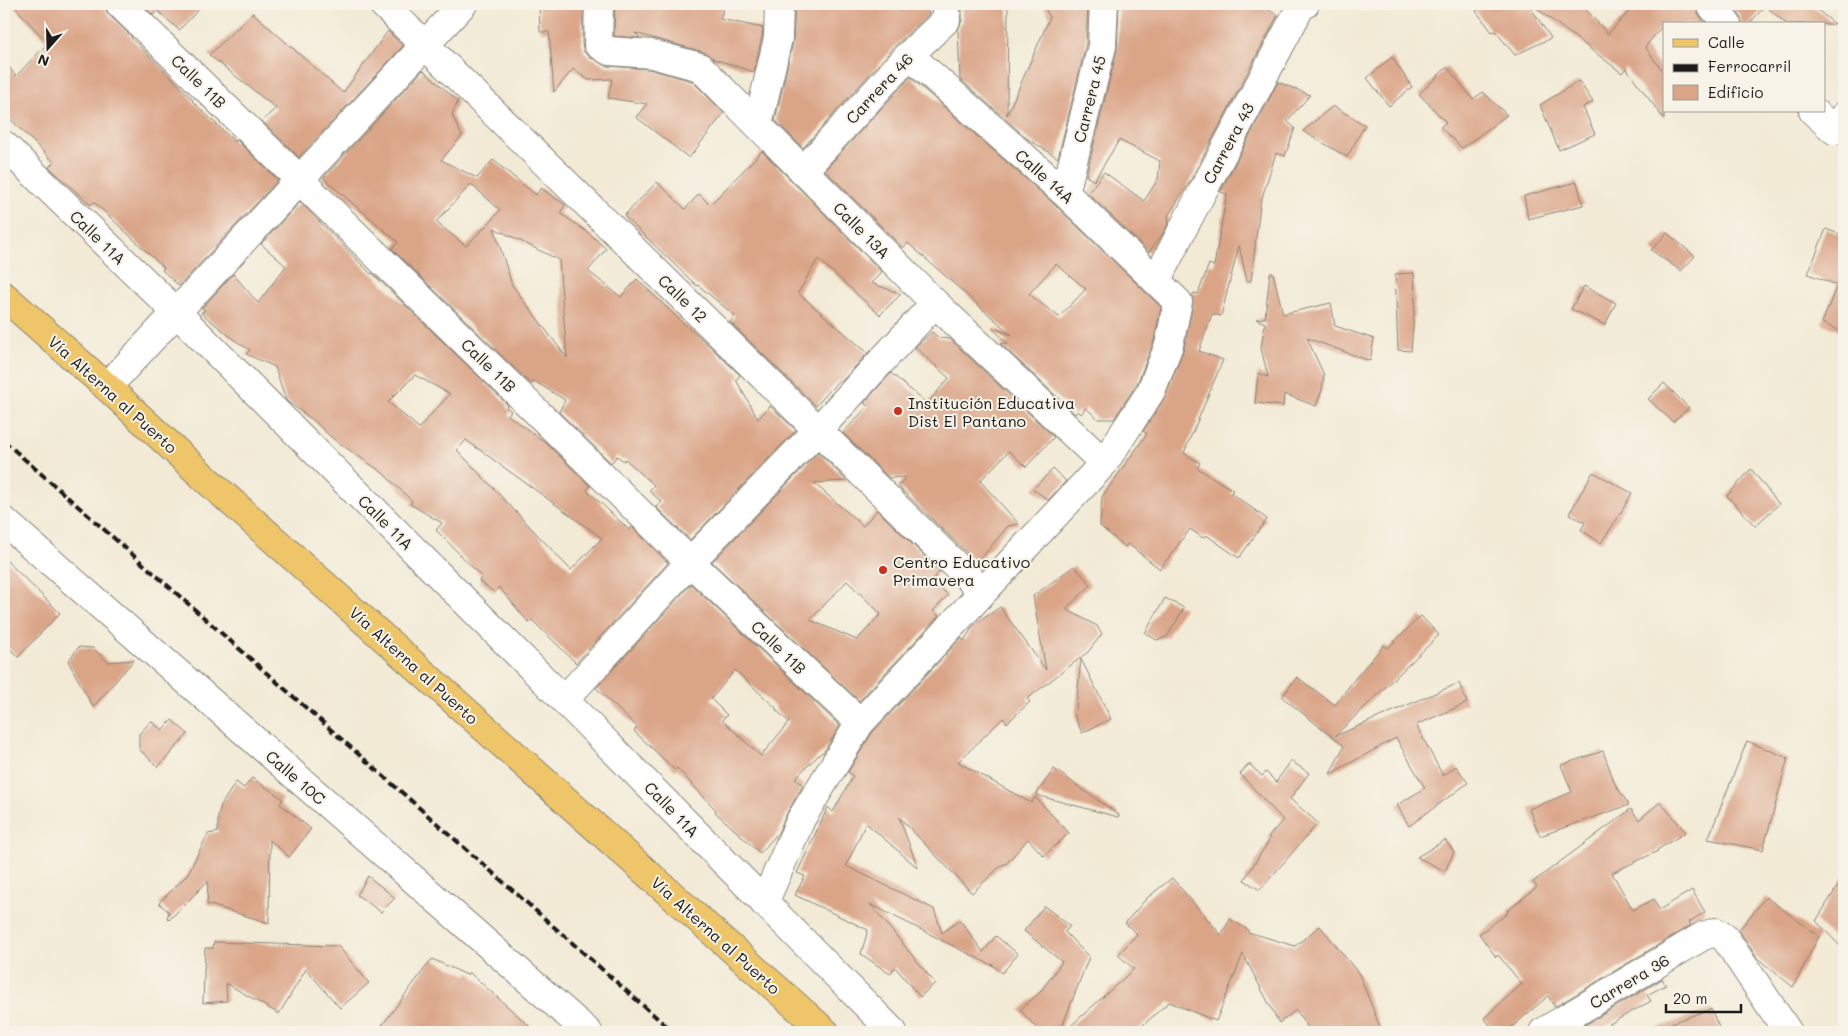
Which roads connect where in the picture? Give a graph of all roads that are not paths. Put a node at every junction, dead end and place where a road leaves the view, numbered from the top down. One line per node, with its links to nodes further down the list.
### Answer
1 (120, 4): 18 (street, Calle 11B)
2 (383, 4): 11 (street, Calle 12)
3 (463, 4): 11 (street)
4 (599, 4): 15 (street, Calle 13A)
5 (779, 4): 15 (street)
6 (946, 4): 12 (street, Carrera 46)
7 (1104, 4): 19 (street, Carrera 45)
8 (1710, 4): 10 (street)
9 (1302, 5): 20 (street, Carrera 43)
10 (1725, 22)
11 (425, 44): 18 (street); 25 (street, Calle 12)
12 (909, 54): 17 (street, Carrera 46); 19 (street, Calle 14A)
13 (1815, 112): 14 (street)
14 (1839, 123)
15 (758, 124): 17 (street, Calle 13A)
16 (4, 145): 23 (street, Calle 11A)
17 (804, 171): 22 (street, Calle 13A)
18 (300, 180): 23 (street); 28 (street, Calle 11B)
19 (1065, 193): 20 (street, Calle 14A)
20 (1156, 281): 26 (street, Calle 14A)
21 (4, 296): 24 (main road, Vía Alterna al Puerto)
22 (935, 303): 25 (street); 26 (street, Calle 13A)
23 (176, 312): 24 (street); 30 (street, Calle 11A)
24 (107, 387): 34 (main road, Vía Alterna al Puerto)
25 (818, 430): 28 (street); 29 (street, Calle 12)
26 (1104, 463): 29 (street)
27 (4, 521): 33 (street, Calle 10C)
28 (690, 562): 30 (street); 31 (street, Calle 11B)
29 (983, 592): 31 (street)
30 (564, 700): 32 (street, Calle 11A)
31 (860, 723): 32 (street)
32 (764, 903): 35 (street, Calle 11A)
33 (588, 1032)
34 (826, 1032)
35 (894, 1032)
36 (1543, 1032): 37 (street, Carrera 36)
37 (1788, 1032)

